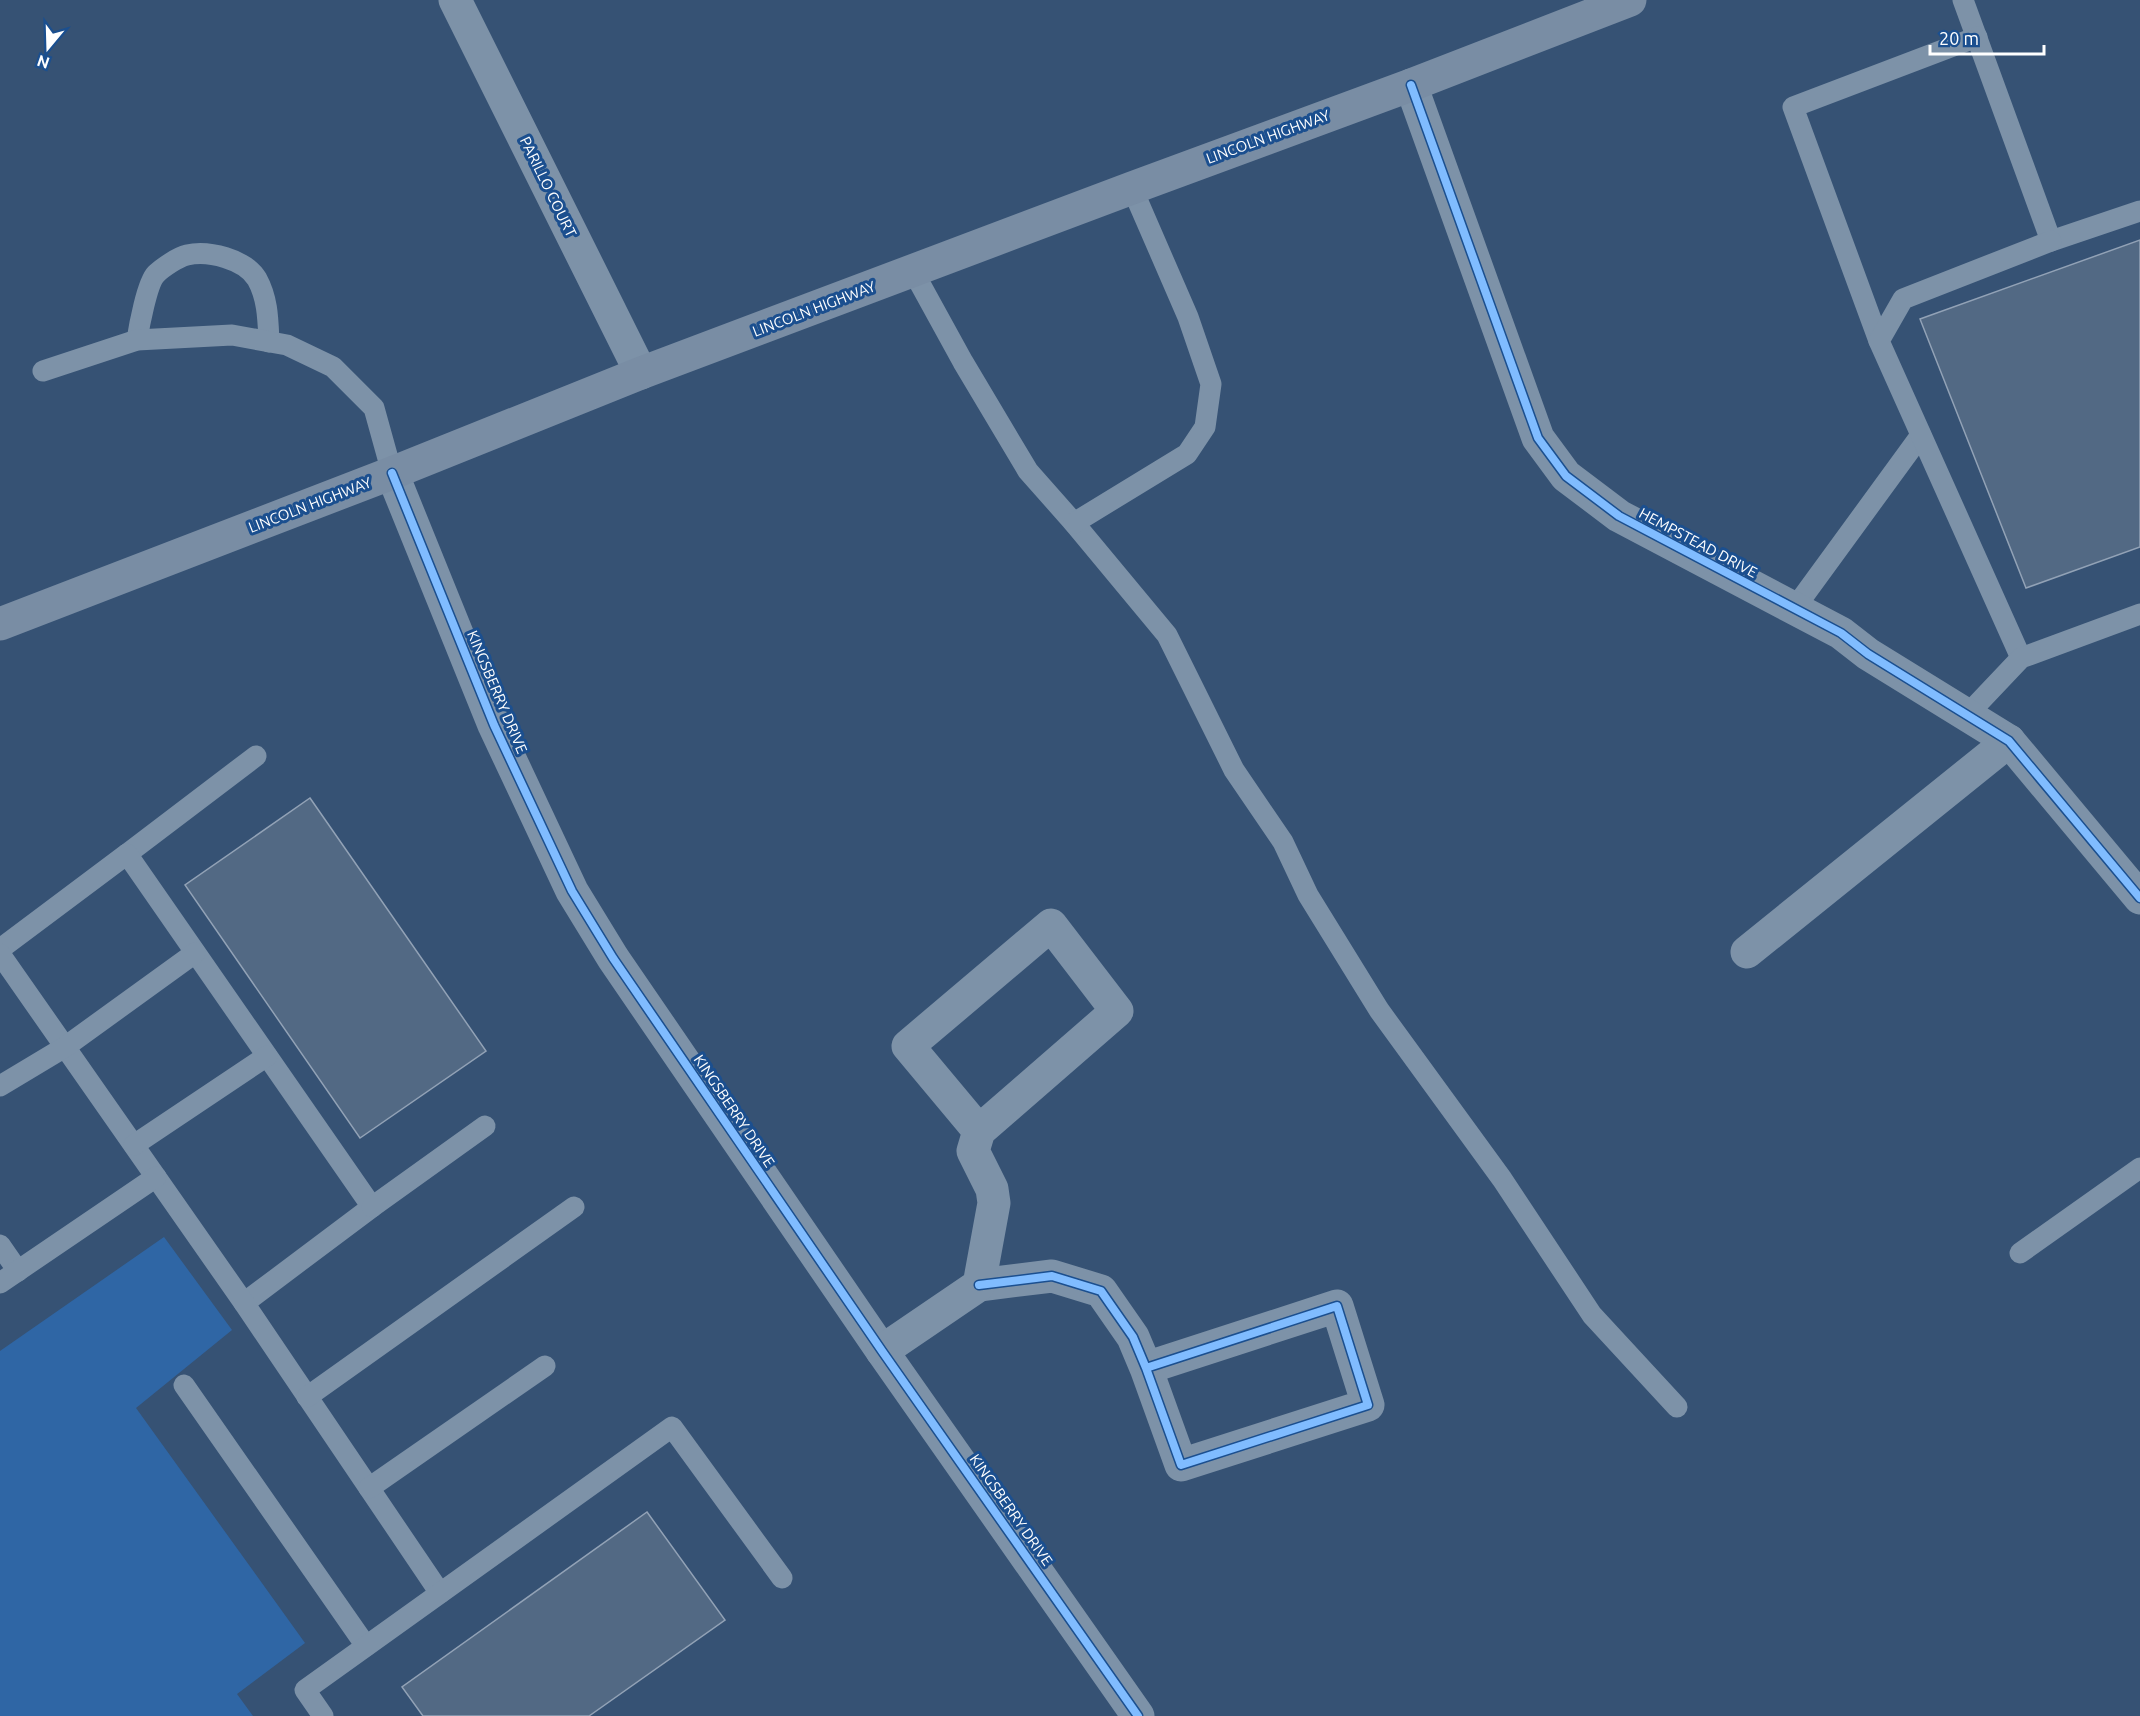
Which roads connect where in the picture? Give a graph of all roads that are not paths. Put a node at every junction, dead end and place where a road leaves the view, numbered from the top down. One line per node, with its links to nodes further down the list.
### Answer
1 (455, 0): 14 (street, PARILLO COURT)
2 (1630, 0): 5 (main road, LINCOLN HIGHWAY)
3 (1963, 0): 4 (lane)
4 (1977, 37): 8 (lane); 11 (lane)
5 (1411, 85): 6 (main road, LINCOLN HIGHWAY); 18 (street, HEMPSTEAD DRIVE)
6 (1132, 188): 9 (main road, LINCOLN HIGHWAY); 17 (lane)
7 (2140, 211): 8 (lane)
8 (2051, 241): 11 (lane)
9 (913, 271): 14 (main road, LINCOLN HIGHWAY); 17 (lane)
10 (137, 340): 12 (lane); 12 (lane); 13 (lane)
11 (1879, 341): 15 (lane)
12 (268, 342): 16 (lane)
13 (44, 371)
14 (640, 373): 16 (main road, LINCOLN HIGHWAY)
15 (1921, 435): 18 (lane); 21 (lane)
16 (392, 474): 20 (main road, LINCOLN HIGHWAY); 47 (street, KINGSBERRY DRIVE)
17 (1074, 523): 52 (lane)
18 (1794, 609): 22 (street, HEMPSTEAD DRIVE)
19 (2140, 614): 21 (lane)
20 (0, 624)
21 (2021, 658): 22 (lane)
22 (1967, 715): 23 (street, HEMPSTEAD DRIVE)
23 (2009, 741): 26 (street, HEMPSTEAD DRIVE); 28 (street)
24 (256, 756): 25 (lane)
25 (127, 854): 27 (lane); 29 (lane)
26 (2140, 898)
27 (0, 949)
28 (1747, 952)
29 (195, 953): 31 (lane); 32 (lane)
30 (0, 954): 31 (lane)
31 (65, 1047): 33 (lane); 36 (lane)
32 (267, 1056): 36 (lane); 39 (lane)
33 (0, 1086)
34 (485, 1126): 39 (lane)
35 (979, 1131): 35 (street); 45 (street)
36 (134, 1145): 38 (lane)
37 (2140, 1168): 42 (lane)
38 (156, 1177): 43 (lane); 46 (lane)
39 (372, 1207): 46 (lane)
40 (574, 1207): 51 (lane)
41 (0, 1245): 43 (lane)
42 (2020, 1253)
43 (18, 1271): 44 (lane)
44 (0, 1283)
45 (979, 1285): 47 (street); 49 (street)
46 (244, 1303): 51 (lane)
47 (882, 1351): 58 (street, KINGSBERRY DRIVE)
48 (545, 1366): 53 (lane)
49 (1146, 1368): 49 (street)
50 (184, 1384): 56 (lane)
51 (307, 1397): 53 (lane)
52 (1677, 1407)
53 (369, 1488): 55 (lane)
54 (782, 1578): 55 (lane)
55 (440, 1593): 56 (lane)
56 (366, 1646): 57 (lane)
57 (323, 1716)
58 (1138, 1716)

